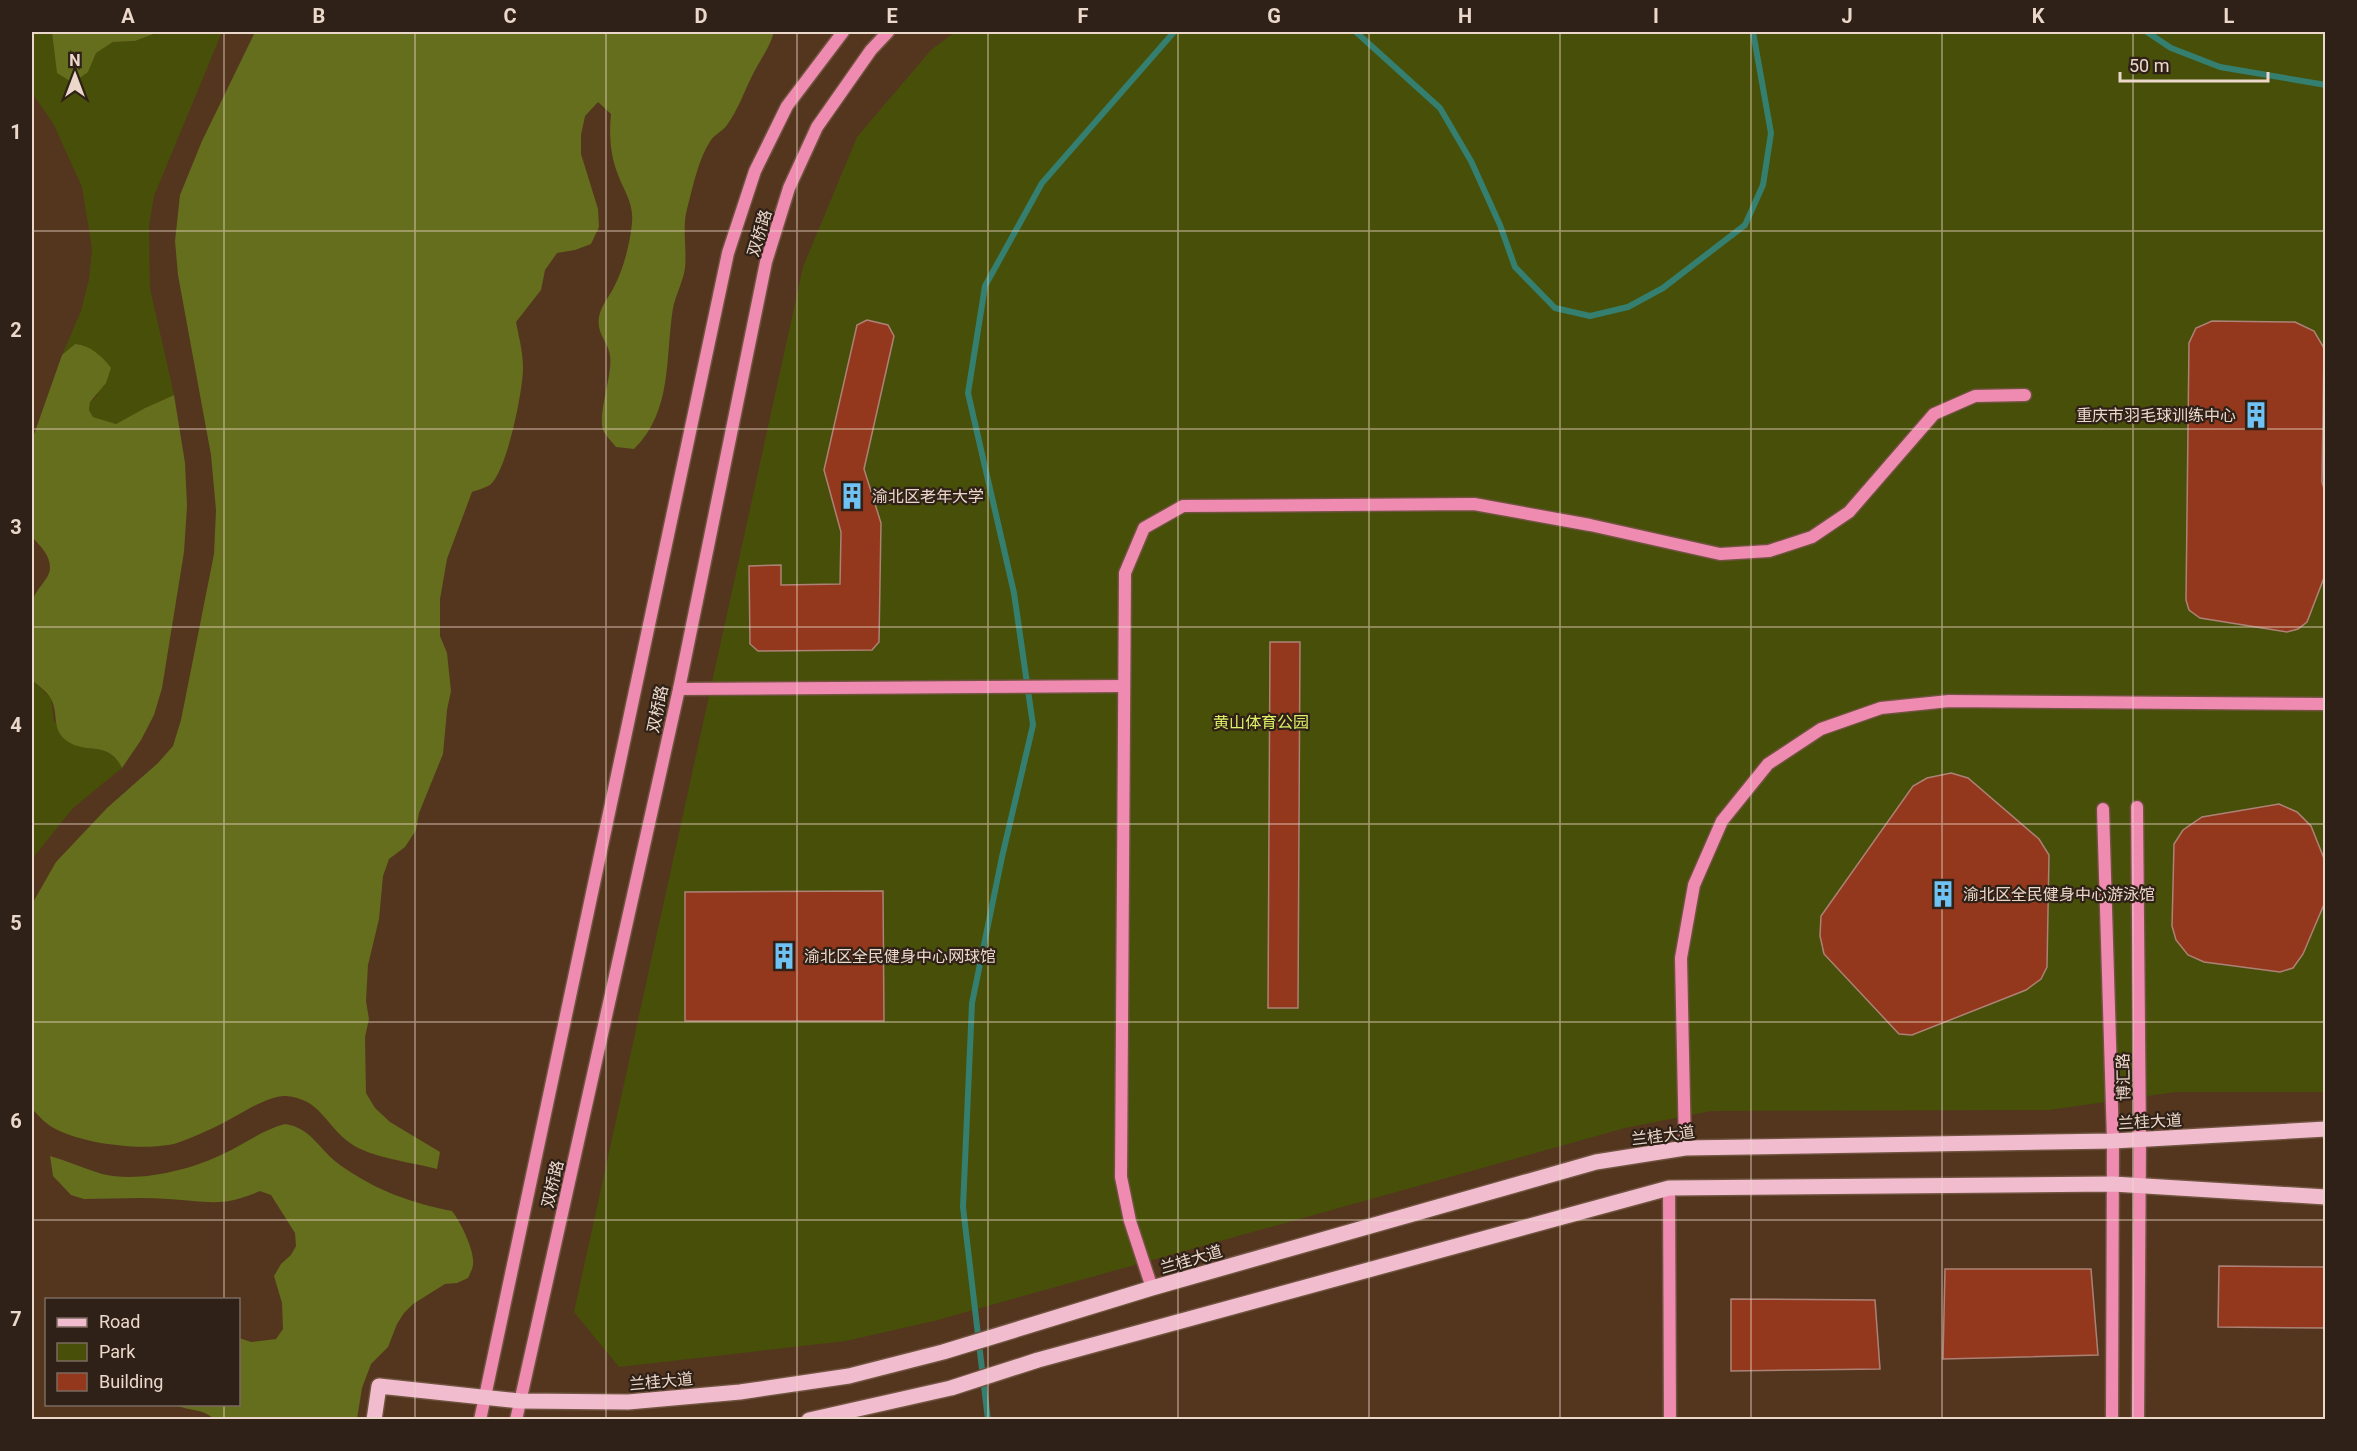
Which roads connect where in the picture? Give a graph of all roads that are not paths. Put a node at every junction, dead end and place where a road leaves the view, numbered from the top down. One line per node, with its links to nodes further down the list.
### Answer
1 (843, 32): 18 (main road, 双桥路)
2 (888, 32): 5 (main road, 双桥路)
3 (2025, 395): 4 (main road)
4 (1124, 686): 5 (main road); 17 (main road)
5 (679, 689): 19 (main road, 双桥路)
6 (2325, 704): 12 (main road)
7 (2137, 807): 10 (main road, 博汇路)
8 (2103, 809): 11 (main road, 博汇路)
9 (2325, 1128): 10 (main road, 兰桂大道)
10 (2140, 1140): 11 (main road, 兰桂大道); 14 (main road, 博汇路)
11 (2113, 1141): 12 (main road, 兰桂大道); 13 (main road, 博汇路)
12 (1685, 1148): 17 (main road, 兰桂大道)
13 (2113, 1184): 14 (main road); 15 (main road); 25 (main road, 博汇路)
14 (2140, 1186): 16 (main road); 26 (main road, 博汇路)
15 (1669, 1188): 23 (main road); 24 (main road)
16 (2325, 1197)
17 (1152, 1288): 19 (main road, 兰桂大道)
18 (485, 1397): 19 (main road, 兰桂大道); 20 (main road, 兰桂大道); 21 (main road, 双桥路)
19 (520, 1401): 22 (main road, 双桥路)
20 (374, 1419)
21 (480, 1419)
22 (516, 1419)
23 (809, 1419)
24 (1670, 1419)
25 (2112, 1419)
26 (2138, 1419)

